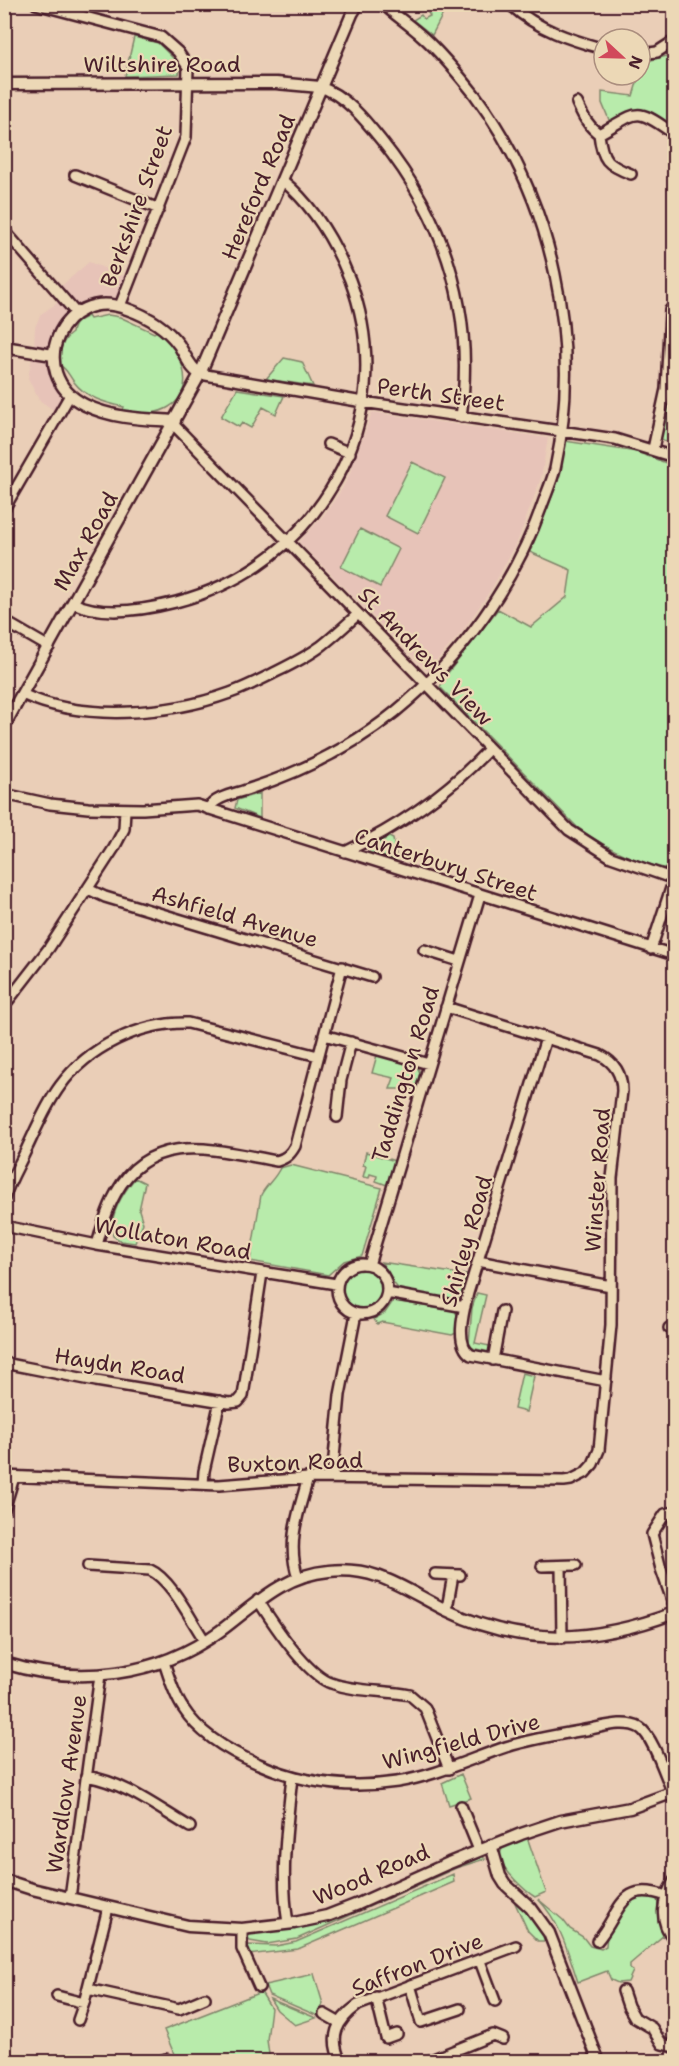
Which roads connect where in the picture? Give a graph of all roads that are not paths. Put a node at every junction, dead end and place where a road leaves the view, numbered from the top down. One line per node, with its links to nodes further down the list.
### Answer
1 (36, 4): 8 (street, Berkshire Street)
2 (383, 4): 29 (street)
3 (512, 6): 6 (street)
4 (355, 9): 10 (street, Hereford Road)
5 (675, 41): 7 (street)
6 (592, 45)
7 (652, 53)
8 (188, 83): 9 (street, Wiltshire Road); 10 (street, Wiltshire Road); 17 (street, Berkshire Street)
9 (4, 84)
10 (320, 87): 16 (street, Hereford Road); 27 (street)
11 (578, 103): 12 (street)
12 (599, 134): 13 (street); 14 (street)
13 (675, 134)
14 (631, 174)
15 (75, 175): 17 (street)
16 (282, 180): 24 (street, Hereford Road); 26 (street)
17 (159, 209): 19 (street, Berkshire Street)
18 (4, 230): 21 (street)
19 (120, 306): 21 (street); 24 (street)
20 (670, 310): 31 (street)
21 (76, 313): 23 (street)
22 (4, 347): 23 (street)
23 (53, 355): 25 (street)
24 (200, 374): 26 (street, Perth Street); 28 (street, Max Road)
25 (70, 395): 28 (street); 34 (street)
26 (363, 402): 27 (street, Perth Street); 32 (street)
27 (461, 417): 29 (street, Perth Street)
28 (174, 422): 35 (street, St Andrews View); 36 (street, Max Road)
29 (560, 430): 31 (street, Perth Street); 40 (street)
30 (328, 444): 32 (street)
31 (653, 449): 33 (street, Perth Street)
32 (350, 453): 35 (street)
33 (675, 457)
34 (4, 509)
35 (288, 542): 36 (street); 37 (street, St Andrews View)
36 (73, 603): 39 (street, Max Road)
37 (358, 614): 40 (street, St Andrews View); 41 (street)
38 (4, 621): 39 (street)
39 (50, 647): 41 (street, Max Road)
40 (426, 684): 43 (street, St Andrews View); 45 (street)
41 (22, 694): 42 (street, Max Road)
42 (4, 726)
43 (489, 749): 49 (street); 50 (street, St Andrews View)
44 (4, 794): 47 (street, Canterbury Street)
45 (231, 795): 46 (street); 48 (street)
46 (208, 808): 47 (street, Canterbury Street); 48 (street, Canterbury Street)
47 (125, 809): 51 (street)
48 (230, 816): 49 (street, Canterbury Street)
49 (345, 852): 52 (street, Canterbury Street)
50 (674, 879): 53 (street)
51 (88, 889): 57 (street, Ashfield Avenue); 59 (street)
52 (480, 896): 53 (street, Canterbury Street); 56 (street, Taddington Road)
53 (651, 949): 55 (street, Canterbury Street)
54 (424, 950): 56 (street)
55 (675, 955)
56 (459, 961): 60 (street, Taddington Road)
57 (342, 968): 58 (street, Ashfield Avenue); 61 (street)
58 (372, 977)
59 (4, 1006)
60 (446, 1007): 62 (street, Winster Road); 65 (street, Taddington Road)
61 (324, 1035): 63 (street); 64 (street)
62 (546, 1038): 70 (street, Shirley Road); 74 (street, Winster Road)
63 (351, 1042): 65 (street); 66 (street)
64 (318, 1056): 67 (street); 69 (street)
65 (429, 1064): 71 (street, Taddington Road)
66 (337, 1117)
67 (4, 1199)
68 (4, 1226): 69 (street, Wollaton Road)
69 (97, 1245): 72 (street, Wollaton Road)
70 (478, 1261): 74 (street); 76 (street, Shirley Road)
71 (369, 1265): 73 (street); 75 (street)
72 (262, 1273): 73 (street, Wollaton Road); 82 (street)
73 (336, 1284): 78 (street)
74 (612, 1286): 81 (street, Winster Road)
75 (387, 1293): 76 (street); 78 (street)
76 (465, 1307): 79 (street, Shirley Road)
77 (502, 1311): 79 (street)
78 (356, 1314): 86 (street)
79 (493, 1360): 81 (street, Shirley Road)
80 (4, 1363): 82 (street, Haydn Road)
81 (606, 1382): 83 (street, Winster Road)
82 (225, 1402): 87 (street)
83 (585, 1473): 86 (street, Buxton Road)
84 (9, 1476): 87 (street, Buxton Road); 88 (street)
85 (308, 1478): 86 (street, Buxton Road); 87 (street, Buxton Road); 95 (street)
86 (332, 1478)
87 (203, 1484)
88 (4, 1510)
89 (675, 1512): 97 (street)
90 (576, 1565): 93 (street)
91 (87, 1566): 101 (street)
92 (542, 1566): 93 (street)
93 (561, 1566): 100 (street)
94 (435, 1574): 98 (street)
95 (298, 1577): 96 (street); 98 (street)
96 (258, 1600): 101 (street); 105 (street)
97 (675, 1606)
98 (444, 1609): 100 (street)
99 (675, 1613): 100 (street)
100 (562, 1638)
101 (205, 1641): 102 (street)
102 (164, 1662): 104 (street); 107 (street, Wingfield Drive)
103 (5, 1667): 104 (street)
104 (100, 1675): 106 (street, Wardlow Avenue)
105 (449, 1769): 107 (street, Wingfield Drive); 108 (street, Wingfield Drive)
106 (86, 1776): 110 (street); 116 (street, Wardlow Avenue)
107 (292, 1777): 118 (street)
108 (674, 1793): 111 (street, Wood Road)
109 (461, 1806): 112 (street)
110 (190, 1827)
111 (490, 1845): 112 (street, Wood Road); 142 (street)
112 (479, 1850): 118 (street, Wood Road)
113 (4, 1880): 116 (street, Wood Road)
114 (675, 1881): 115 (street)
115 (666, 1896): 120 (street); 121 (street)
116 (70, 1898): 117 (street, Wood Road)
117 (108, 1908): 119 (street, Wood Road); 126 (street)
118 (288, 1923): 119 (street, Wood Road)
119 (242, 1929): 125 (street)
120 (675, 1939)
121 (597, 1941)
122 (516, 1946): 123 (street, Saffron Drive)
123 (480, 1961): 124 (street, Saffron Drive); 131 (street)
124 (410, 1985): 129 (street, Saffron Drive); 133 (street)
125 (259, 1987)
126 (88, 1989): 130 (street); 132 (street)
127 (623, 1990): 139 (street)
128 (57, 1996): 132 (street)
129 (376, 1997): 136 (street, Saffron Drive); 137 (street, Saffron Drive)
130 (205, 1998)
131 (495, 2001)
132 (84, 2003): 135 (street)
133 (460, 2009)
134 (324, 2014): 136 (street)
135 (78, 2020)
136 (340, 2023): 140 (street, Saffron Drive)
137 (397, 2034)
138 (503, 2038): 141 (street)
139 (675, 2047)
140 (341, 2061)
141 (426, 2061)
142 (599, 2061)

